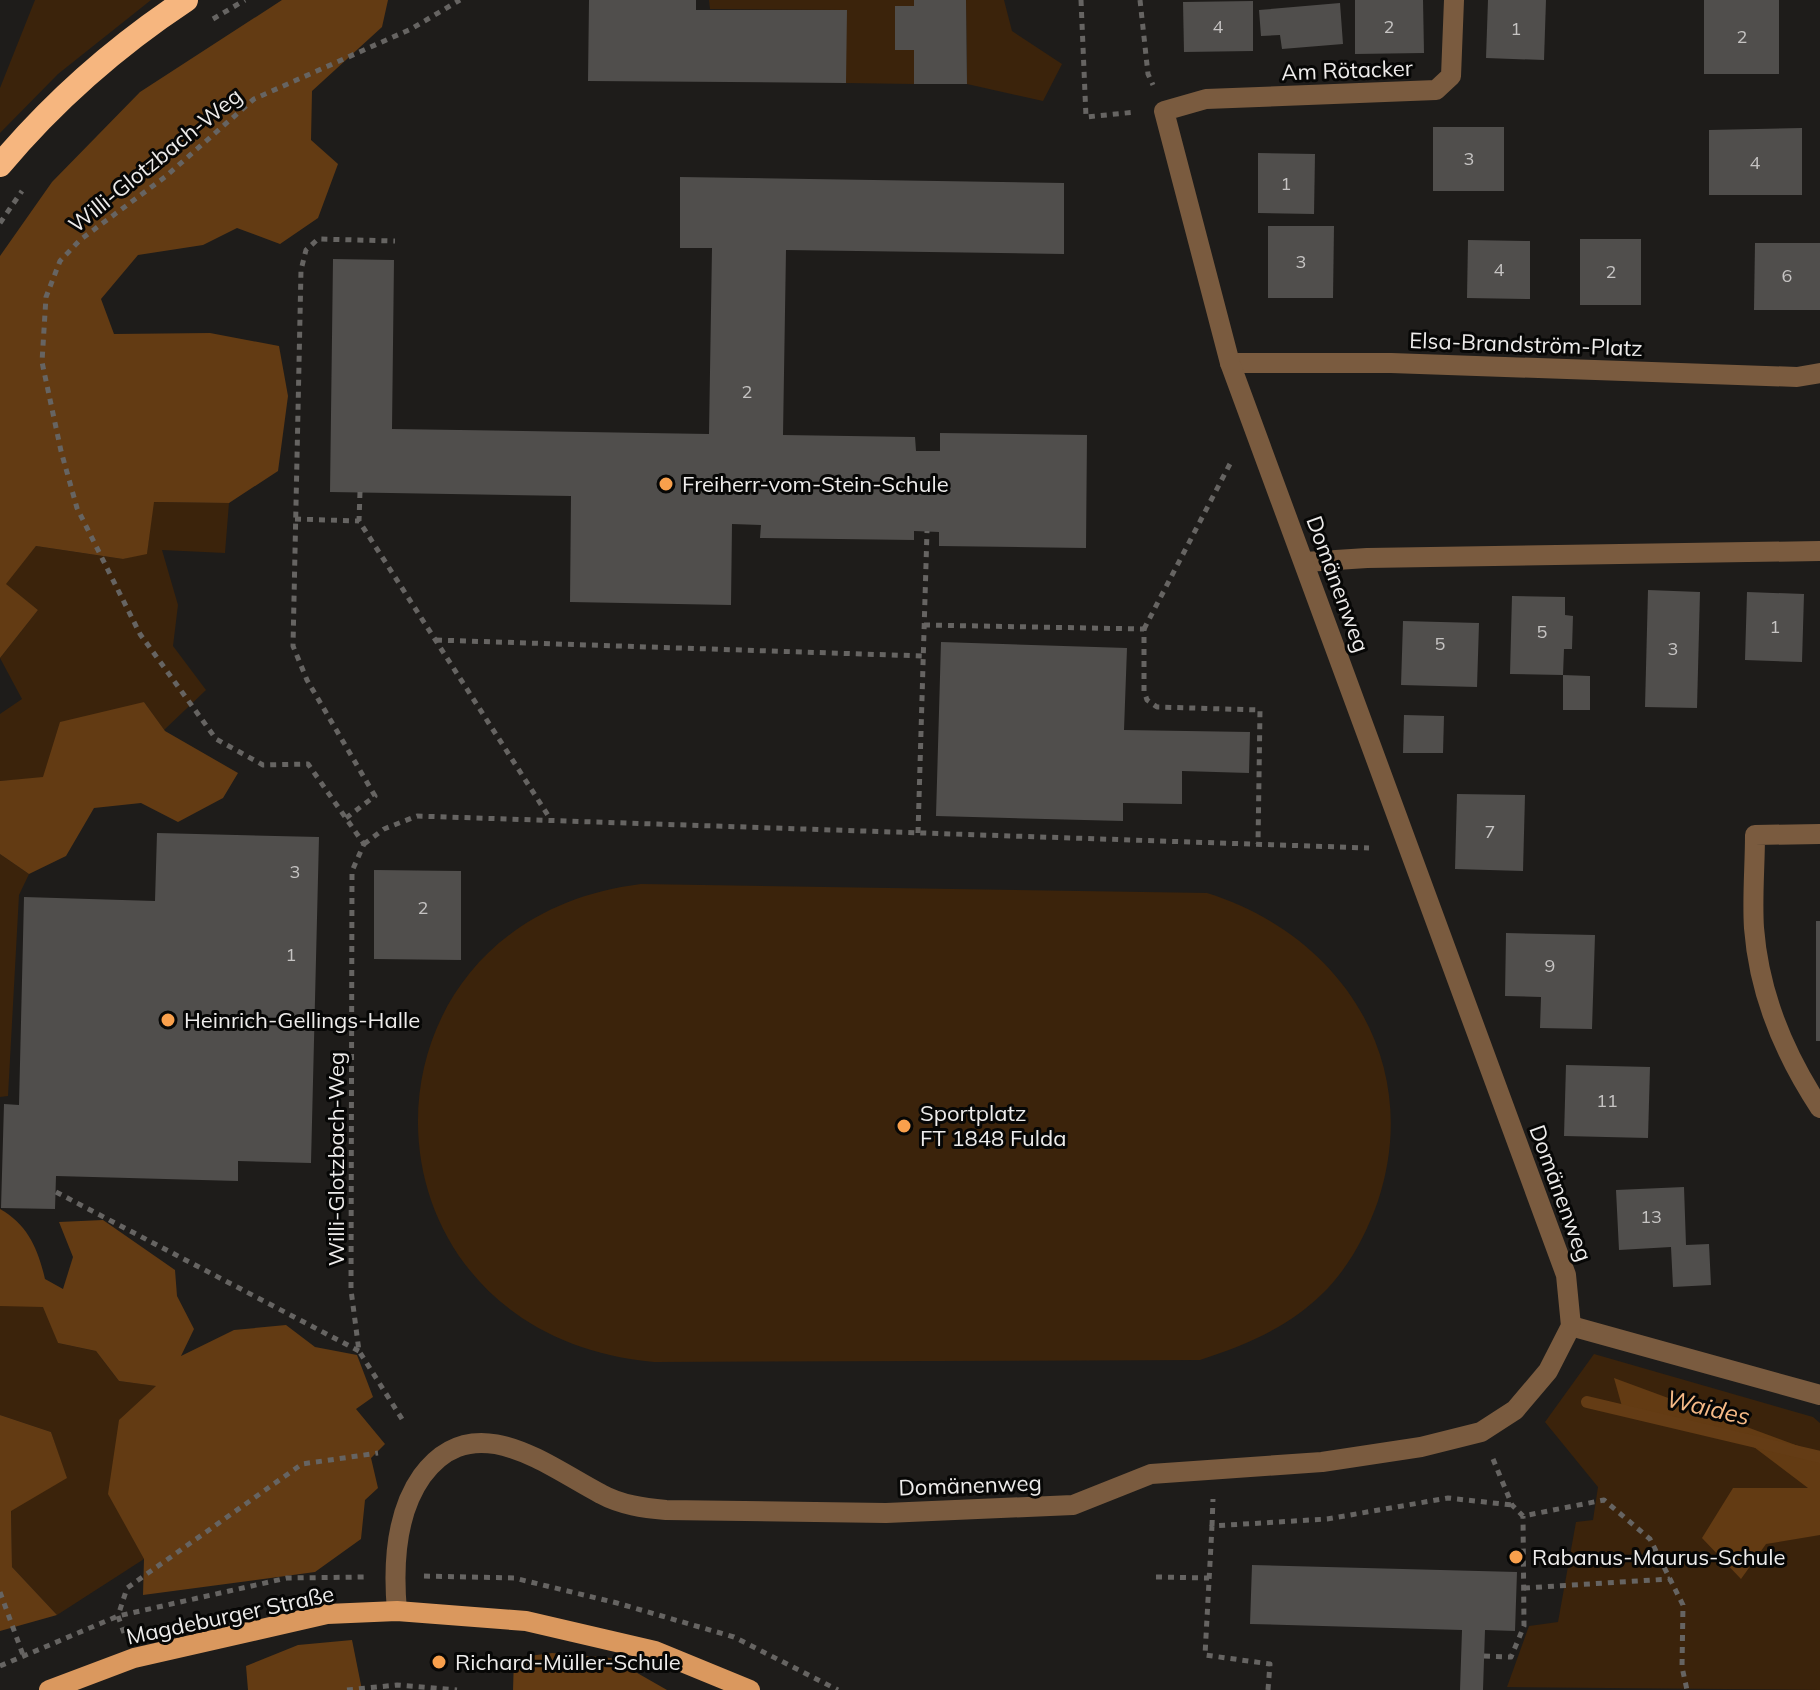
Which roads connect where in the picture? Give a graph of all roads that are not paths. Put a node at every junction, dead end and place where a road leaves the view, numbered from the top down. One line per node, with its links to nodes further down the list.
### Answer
1 (186, 0): 4 (highway)
2 (1454, 0): 3 (street, Am Rötacker)
3 (1164, 111): 5 (street, Domänenweg)
4 (0, 165)
5 (1230, 363): 6 (street, Elsa-Brandström-Platz); 8 (street, Domänenweg)
6 (1820, 373)
7 (1820, 551): 8 (street)
8 (1305, 562): 11 (street, Domänenweg)
9 (1820, 834): 10 (street)
10 (1820, 1108)
11 (1571, 1326): 12 (street); 13 (street, Domänenweg)
12 (1820, 1395)
13 (397, 1611): 14 (main road, Magdeburger Straße); 15 (main road, Magdeburger Straße)
14 (49, 1690)
15 (750, 1690)

